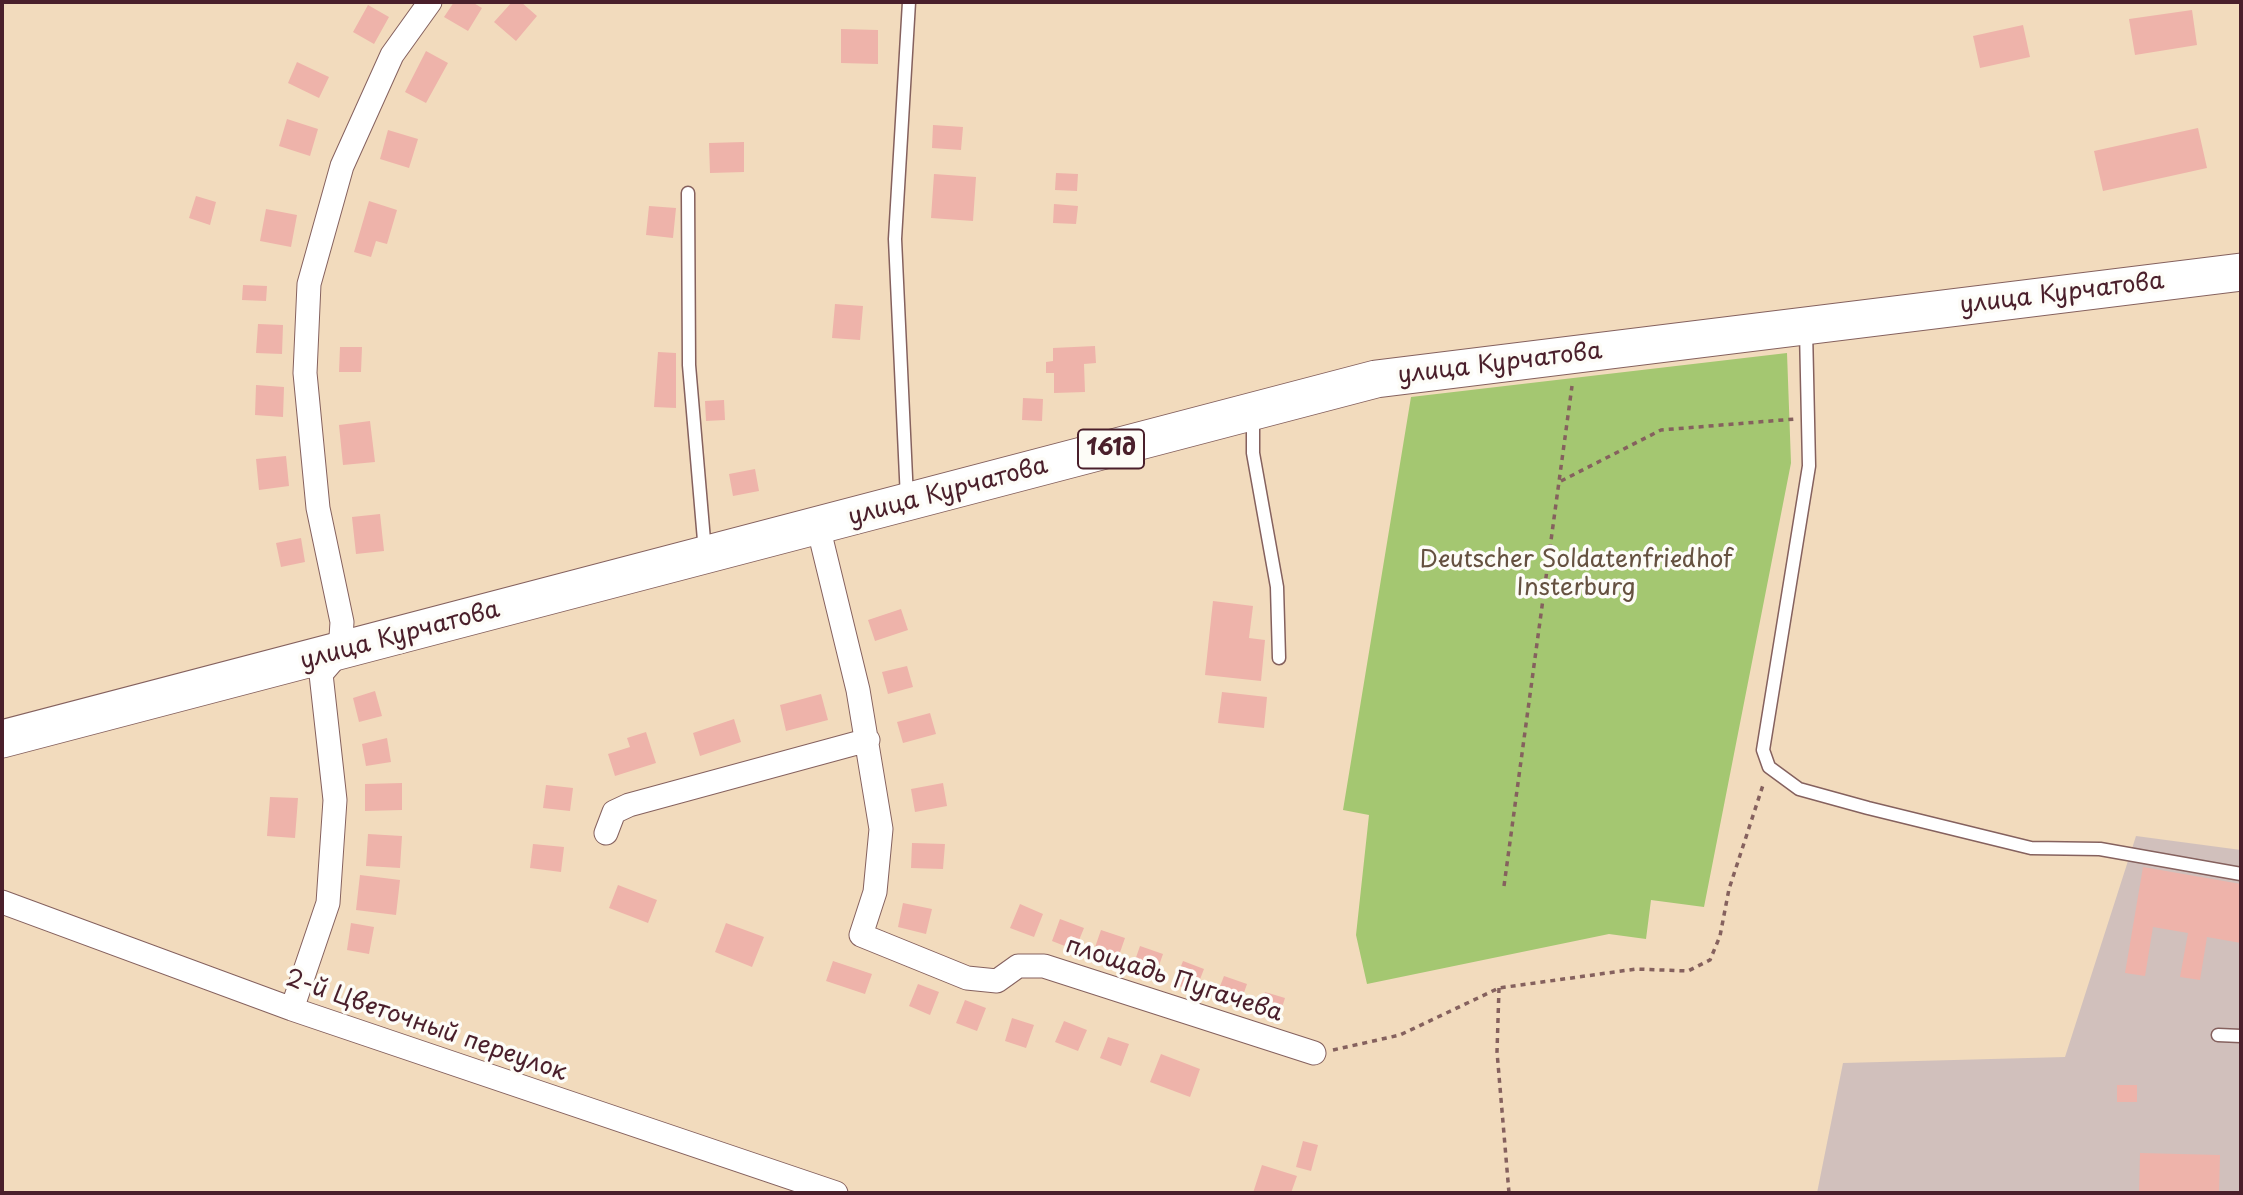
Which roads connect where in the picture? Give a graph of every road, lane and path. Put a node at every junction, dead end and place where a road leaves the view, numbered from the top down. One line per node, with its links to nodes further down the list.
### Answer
1 (430, 2): 13 (street)
2 (909, 2): 10 (lane)
3 (688, 193): 12 (lane)
4 (2241, 272): 5 (main road, улица Курчатова / 161д)
5 (1806, 326): 7 (main road, улица Курчатова / 161д); 8 (lane)
6 (1572, 386): 9 (path)
7 (1253, 411): 10 (main road, улица Курчатова / 161д); 14 (lane)
8 (1807, 418): 9 (path); 17 (lane)
9 (1561, 481): 20 (path)
10 (907, 502): 11 (main road, улица Курчатова / 161д)
11 (818, 526): 12 (main road, улица Курчатова / 161д); 16 (street)
12 (705, 556): 13 (main road, улица Курчатова / 161д)
13 (341, 652): 15 (main road, улица Курчатова / 161д); 23 (street)
14 (1279, 658)
15 (2, 739)
16 (868, 740): 18 (street); 26 (street, площадь Пугачева)
17 (1769, 767): 19 (lane); 22 (path)
18 (606, 833)
19 (2241, 874)
20 (1504, 886)
21 (2, 902): 23 (street, 2-й Цветочный переулок)
22 (1499, 988): 26 (path); 28 (path)
23 (292, 1009): 27 (street, 2-й Цветочный переулок)
24 (2218, 1035): 25 (lane)
25 (2241, 1036)
26 (1314, 1053)
27 (836, 1193)
28 (1509, 1193)

